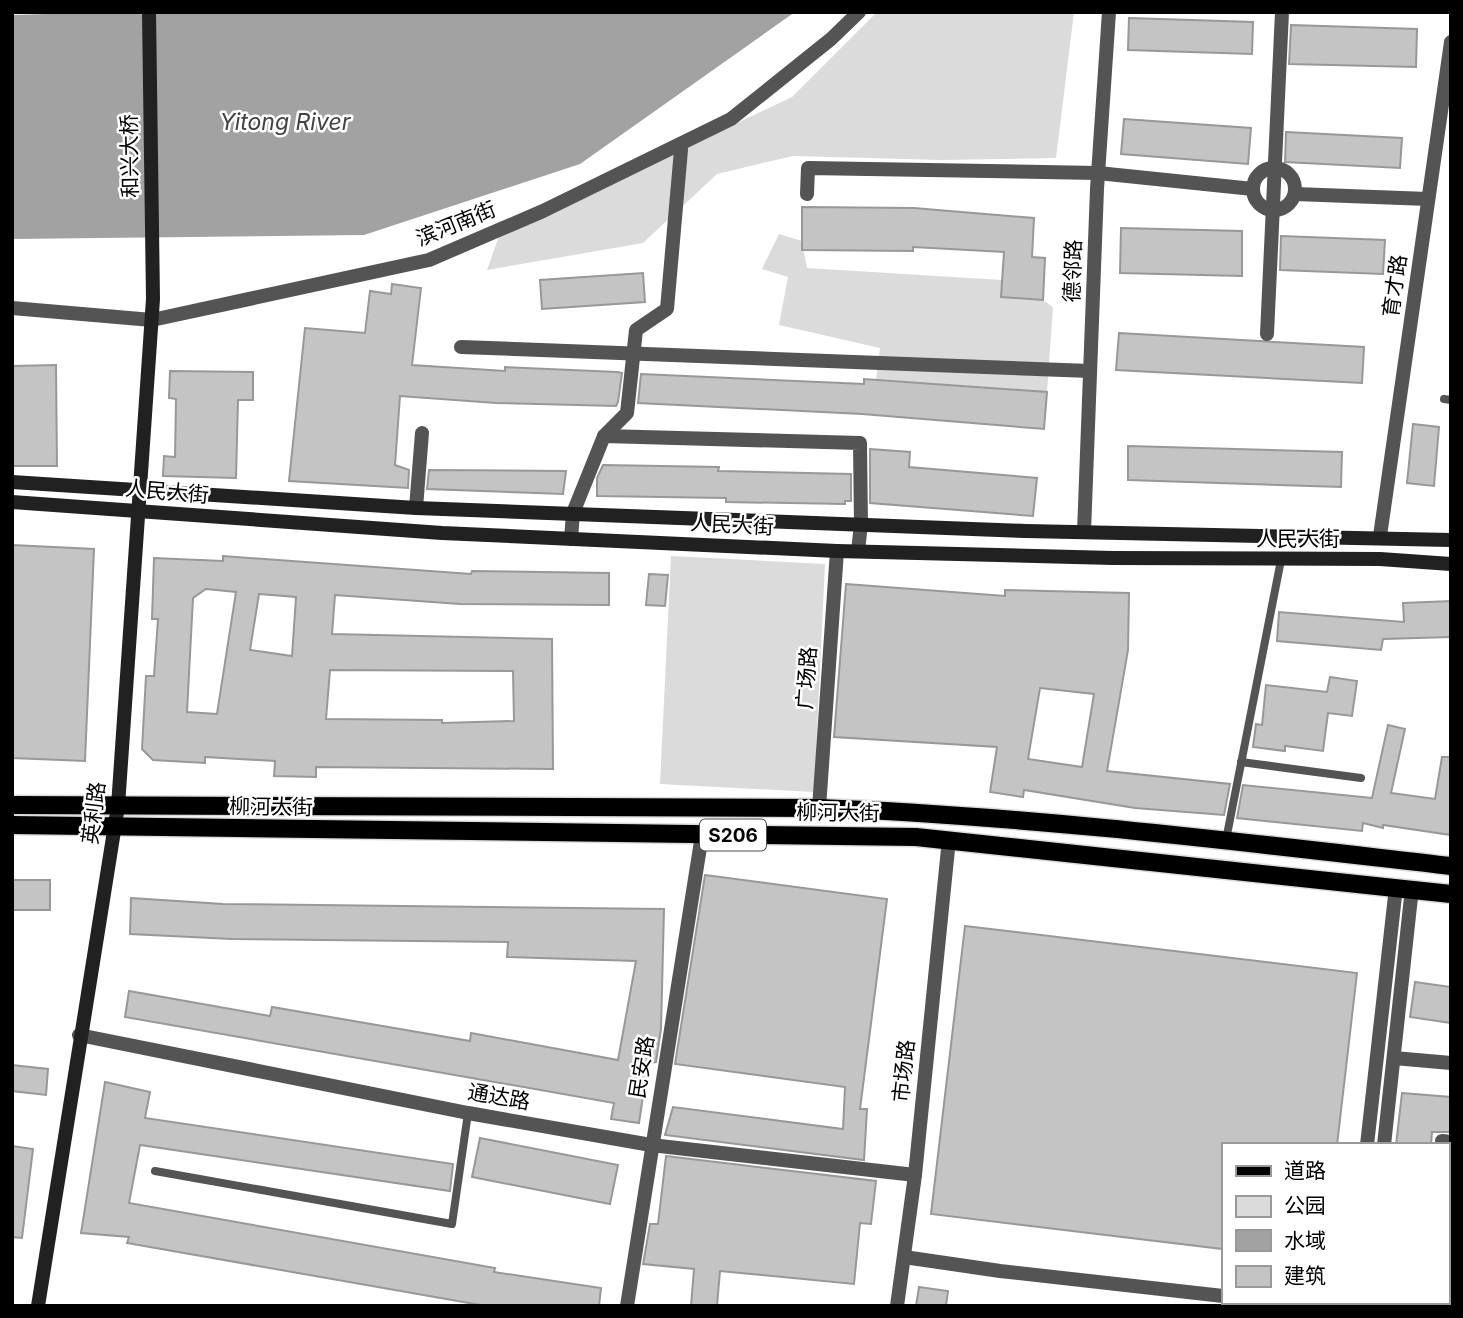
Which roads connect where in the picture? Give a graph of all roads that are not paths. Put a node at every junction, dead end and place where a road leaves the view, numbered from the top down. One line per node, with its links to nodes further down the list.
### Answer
1 (149, 12): 15 (street, 和兴大桥)
2 (859, 12): 15 (street, 滨河南街)
3 (1109, 12): 8 (street, 德邻路)
4 (1282, 12): 7 (street)
5 (1451, 42): 12 (street, 育才路)
6 (681, 150): 18 (street)
7 (1274, 168): 9 (street); 11 (street); 13 (street)
8 (1098, 173): 9 (street); 10 (street); 19 (street, 德邻路)
9 (1253, 190): 13 (street)
10 (807, 194)
11 (1295, 194): 12 (street); 13 (street)
12 (1428, 200): 30 (street, 育才路)
13 (1272, 210): 16 (street)
14 (12, 308): 15 (street, 滨河南街)
15 (152, 320): 23 (street, 英利路)
16 (1267, 334)
17 (461, 347): 18 (street)
18 (634, 352): 19 (street); 21 (street)
19 (1090, 371): 29 (street, 德邻路)
20 (422, 433): 25 (street)
21 (604, 436): 27 (street); 28 (street)
22 (12, 481): 23 (street, 人民大街)
23 (142, 488): 25 (street, 人民大街); 26 (street, 英利路)
24 (12, 502): 26 (street, 人民大街)
25 (415, 508): 27 (street, 人民大街)
26 (140, 510): 31 (street, 人民大街); 40 (street, 英利路)
27 (573, 513): 28 (street, 人民大街); 31 (street)
28 (861, 524): 29 (street, 人民大街); 34 (street)
29 (1084, 532): 30 (street, 人民大街)
30 (1380, 536): 32 (street, 人民大街)
31 (571, 539): 33 (street, 人民大街)
32 (1451, 540)
33 (837, 551): 34 (street, 人民大街); 41 (street, 广场路)
34 (858, 551): 35 (street, 人民大街)
35 (1280, 560): 36 (street, 人民大街); 37 (lane)
36 (1451, 564)
37 (1241, 762): 38 (lane); 46 (lane)
38 (1361, 778)
39 (12, 805): 40 (main road, 柳河大街 / S206)
40 (118, 806): 41 (main road, 柳河大街 / S206); 43 (street, 英利路)
41 (819, 808): 46 (main road, 柳河大街 / S206)
42 (12, 825): 43 (main road, 柳河大街 / S206)
43 (116, 827): 44 (main road, 柳河大街 / S206); 50 (street, 英利路)
44 (702, 835): 45 (main road, 柳河大街 / S206); 56 (street, 民安路)
45 (950, 839): 48 (main road, 柳河大街 / S206); 58 (street, 市场路)
46 (1226, 840): 47 (main road, 柳河大街 / S206)
47 (1451, 866)
48 (1404, 888): 49 (main road, 柳河大街 / S206); 51 (street); 54 (street)
49 (1451, 894)
50 (79, 1035): 53 (street, 通达路); 61 (street, 英利路)
51 (1394, 1058): 52 (street); 55 (street)
52 (1451, 1063)
53 (468, 1114): 56 (street, 通达路); 57 (lane)
54 (1367, 1143)
55 (1384, 1143)
56 (650, 1145): 58 (street, 通达路); 62 (street, 民安路)
57 (155, 1171)
58 (915, 1175): 59 (street, 市场路)
59 (904, 1257): 60 (street); 63 (street, 市场路)
60 (1222, 1296)
61 (38, 1306)
62 (627, 1306)
63 (897, 1306)

